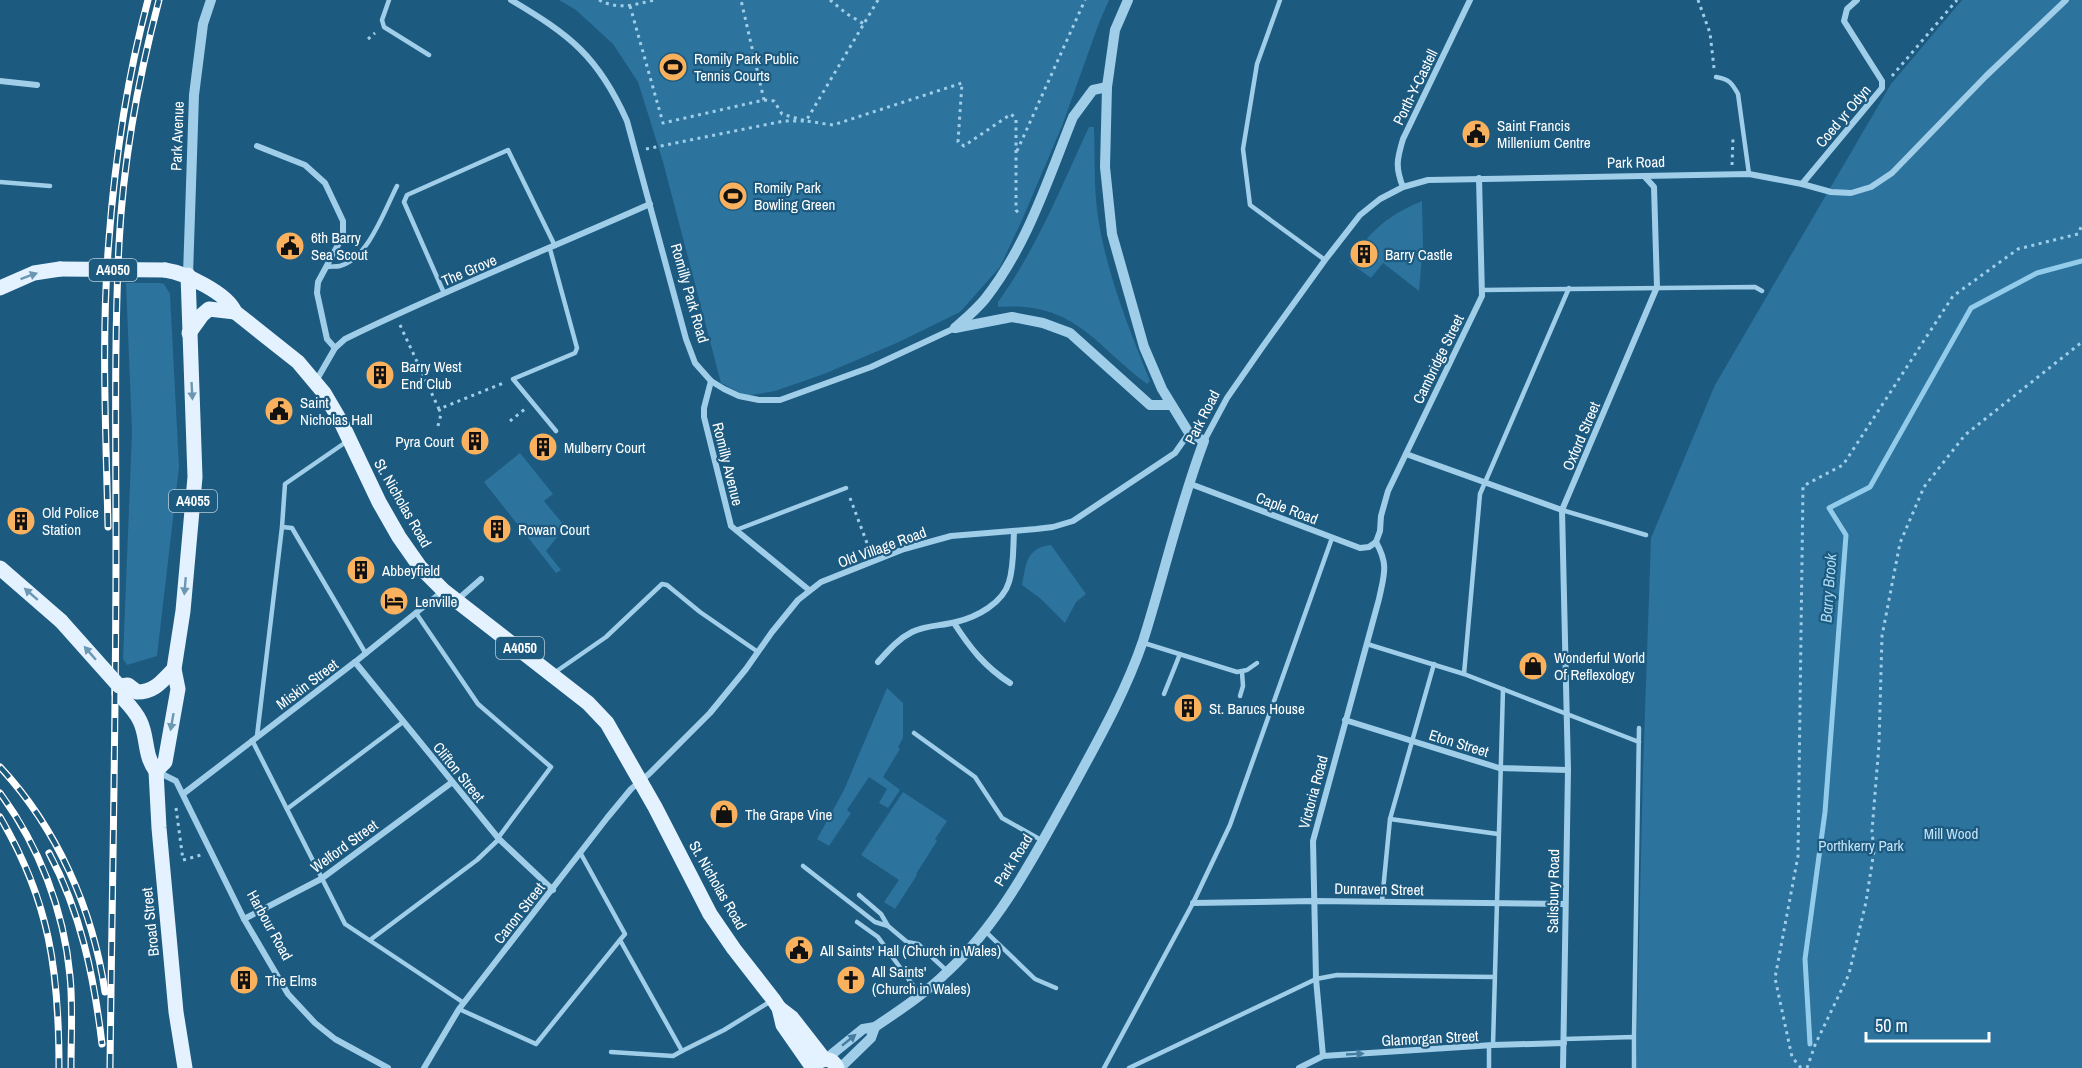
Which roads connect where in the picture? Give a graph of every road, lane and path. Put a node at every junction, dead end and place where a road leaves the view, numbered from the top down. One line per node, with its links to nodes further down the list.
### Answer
1 (211, 0): 45 (street, Park Avenue)
2 (388, 0): 18 (lane)
3 (511, 0): 28 (street, Romilly Park Road)
4 (599, 0): 16 (path)
5 (654, 0): 16 (path)
6 (741, 0): 24 (path)
7 (830, 0): 17 (path)
8 (878, 0): 17 (path)
9 (1085, 0): 29 (path)
10 (1128, 0): 22 (street)
11 (1281, 0): 43 (lane)
12 (1470, 0): 38 (street, Porth-Y-Castell)
13 (1857, 0): 23 (street, Coed yr Odyn)
14 (1957, 0): 23 (path)
15 (2066, 0): 35 (street, Park Road)
16 (630, 6): 24 (path)
17 (864, 24): 25 (path)
18 (429, 55)
19 (1716, 77): 31 (lane)
20 (0, 81): 21 (street)
21 (37, 85)
22 (1107, 87): 40 (street, Romilly Park Road); 61 (street)
23 (1882, 88): 35 (street, Coed yr Odyn)
24 (764, 100): 25 (path)
25 (806, 122): 28 (path); 29 (path)
26 (257, 146): 44 (street)
27 (1732, 150): 30 (path)
28 (635, 151): 39 (street, Romilly Park Road)
29 (1016, 152): 40 (path)
30 (1732, 160)
31 (1749, 174): 32 (street, Park Road); 35 (street, Park Road)
32 (1645, 177): 33 (street, Park Road); 46 (street, Oxford Street)
33 (1479, 178): 38 (street, Park Road); 49 (street, Cambridge Street)
34 (0, 182): 36 (lane)
35 (1802, 184)
36 (50, 186)
37 (397, 186): 44 (lane)
38 (1403, 187): 43 (street, Park Road)
39 (650, 204): 42 (street, The Grove); 60 (street, Romilly Park Road)
40 (1030, 225): 54 (street, Romilly Park Road)
41 (2082, 225): 169 (path)
42 (553, 248): 51 (street, The Grove); 51 (lane); 58 (lane)
43 (1325, 260): 69 (street, Park Road)
44 (326, 267): 57 (street)
45 (188, 275): 47 (main road, A4050, one-way to 45, bridge); 52 (main road, St. Nicholas Road / A4050); 55 (main road, A4055)
46 (1657, 287): 48 (lane); 50 (lane); 74 (street, Oxford Street)
47 (0, 288)
48 (1569, 288): 49 (lane); 71 (lane)
49 (1482, 290): 70 (street, Cambridge Street)
50 (1762, 291)
51 (444, 293): 53 (street, The Grove)
52 (235, 312): 55 (main road); 59 (main road, St. Nicholas Road / A4050)
53 (396, 315): 57 (street, The Grove); 62 (path)
54 (955, 328): 60 (street, Romilly Park Road); 61 (street, Romilly Park Road)
55 (189, 333): 98 (main road, A4055, one-way to 98)
56 (2082, 342): 170 (path)
57 (335, 348): 59 (street, The Grove)
58 (513, 379): 62 (path); 66 (lane)
59 (316, 381): 68 (main road, St. Nicholas Road / A4050)
60 (711, 381): 76 (street, Romilly Avenue)
61 (1170, 405): 67 (street)
62 (439, 409): 65 (path)
63 (523, 411): 64 (path)
64 (510, 421)
65 (438, 426)
66 (556, 431)
67 (1189, 433): 69 (street); 77 (street, Old Village Road)
68 (348, 440): 75 (lane); 85 (main road, St. Nicholas Road / A4050)
69 (1204, 441): 72 (street, Park Road)
70 (1406, 454): 71 (street); 80 (street, Cambridge Street)
71 (1484, 482): 74 (street); 101 (lane)
72 (1188, 483): 79 (street, Caple Road); 89 (street, Park Road)
73 (846, 488): 76 (lane); 81 (path)
74 (1562, 510): 78 (lane); 107 (street, Oxford Street)
75 (282, 527): 92 (lane); 112 (lane)
76 (735, 531): 84 (street)
77 (1014, 531): 81 (street, Old Village Road); 88 (street)
78 (1646, 535)
79 (1332, 538): 80 (street, Caple Road); 135 (lane)
80 (1376, 542): 90 (street, Victoria Road)
81 (874, 561): 84 (street, Old Village Road)
82 (0, 568): 103 (main road, A4055, one-way to 82, bridge)
83 (481, 579): 86 (street)
84 (809, 590): 91 (street, Old Village Road)
85 (444, 591): 86 (main road, St. Nicholas Road / A4050); 87 (street, Miskin Street)
86 (457, 601): 100 (main road, St. Nicholas Road / A4050)
87 (416, 613): 92 (street, Miskin Street); 125 (lane)
88 (954, 623): 95 (street); 102 (street)
89 (1142, 642): 93 (lane); 126 (street, Park Road)
90 (1366, 644): 97 (lane); 108 (street, Victoria Road)
91 (758, 652): 100 (lane); 118 (street, Old Village Road)
92 (366, 654): 94 (street, Miskin Street)
93 (1180, 654): 99 (lane); 105 (lane)
94 (355, 662): 109 (street, Clifton Street); 112 (street, Miskin Street)
95 (878, 662)
96 (1257, 663): 99 (lane)
97 (1434, 664): 101 (lane); 113 (lane)
98 (174, 669): 103 (main road); 117 (main road, A4055, one-way to 117)
99 (1242, 672): 106 (lane)
100 (552, 674): 118 (main road, St. Nicholas Road / A4050)
101 (1464, 674): 104 (lane)
102 (1010, 683)
103 (119, 686): 117 (main road, A4055)
104 (1503, 689): 107 (lane); 115 (lane)
105 (1164, 694)
106 (1240, 696)
107 (1567, 714): 114 (lane); 116 (street, Salisbury Road)
108 (1345, 720): 113 (street, Eton Street); 133 (street, Victoria Road)
109 (403, 722): 119 (street, Clifton Street); 122 (lane)
110 (1639, 728): 114 (lane)
111 (914, 733): 126 (lane)
112 (254, 738): 120 (street, Miskin Street); 122 (lane)
113 (1411, 741): 115 (street, Eton Street); 123 (lane)
114 (1639, 742): 153 (lane)
115 (1499, 768): 116 (street, Eton Street); 124 (lane)
116 (1568, 770): 137 (street, Salisbury Road)
117 (156, 771): 120 (street, Harbour Road); 160 (main road, Broad Street / A4055)
118 (641, 781): 128 (street, Canon Street); 150 (main road, St. Nicholas Road / A4050)
119 (451, 783): 125 (street, Clifton Street); 130 (street, Welford Street)
120 (183, 794): 121 (street, Harbour Road)
121 (186, 801): 127 (street, Harbour Road); 127 (path)
122 (287, 810): 130 (lane)
123 (1390, 819): 124 (lane); 134 (lane)
124 (1498, 834): 136 (lane)
125 (498, 839): 131 (street, Clifton Street); 142 (lane)
126 (1043, 841): 141 (street, Park Road)
127 (210, 850): 138 (street, Harbour Road)
128 (581, 854): 131 (street, Canon Street); 143 (lane)
129 (803, 866): 140 (lane)
130 (321, 879): 138 (street, Welford Street); 142 (lane)
131 (553, 890): 149 (street, Canon Street)
132 (859, 895): 140 (lane)
133 (1314, 901): 134 (street, Dunraven Street); 135 (street, Dunraven Street); 146 (street, Victoria Road)
134 (1382, 901): 136 (street, Dunraven Street)
135 (1193, 903): 163 (lane)
136 (1496, 903): 137 (street, Dunraven Street); 145 (lane)
137 (1565, 904): 154 (street, Salisbury Road)
138 (244, 919): 161 (street, Harbour Road)
139 (857, 922): 148 (lane)
140 (888, 926): 144 (lane)
141 (985, 931): 144 (street, Park Road); 147 (lane)
142 (370, 940): 149 (lane)
143 (620, 940): 151 (lane); 156 (lane)
144 (948, 972): 148 (street, Park Road)
145 (1494, 977): 146 (lane); 155 (lane)
146 (1316, 979): 158 (street, Victoria Road); 164 (lane)
147 (1056, 988)
148 (920, 994): 152 (street, Park Road)
149 (464, 1003): 151 (street, Canon Street)
150 (776, 1004): 156 (lane); 159 (main road, St. Nicholas Road / A4050)
151 (459, 1009): 162 (street, Canon Street)
152 (876, 1028): 159 (street, Park Road); 159 (street, Park Road, one-way to 152)
153 (1634, 1037): 154 (lane); 168 (lane)
154 (1564, 1041): 155 (street, Glamorgan Street); 167 (street, Salisbury Road)
155 (1491, 1046): 158 (street, Glamorgan Street, one-way to 155); 166 (lane)
156 (682, 1051): 157 (lane)
157 (611, 1052)
158 (1323, 1056): 165 (street, Glamorgan Street)
159 (826, 1065)
160 (185, 1068)
161 (388, 1068)
162 (424, 1068)
163 (1104, 1068)
164 (1129, 1068)
165 (1299, 1068)
166 (1489, 1068)
167 (1563, 1068)
168 (1634, 1068)
169 (1801, 1068)
170 (1807, 1068)

